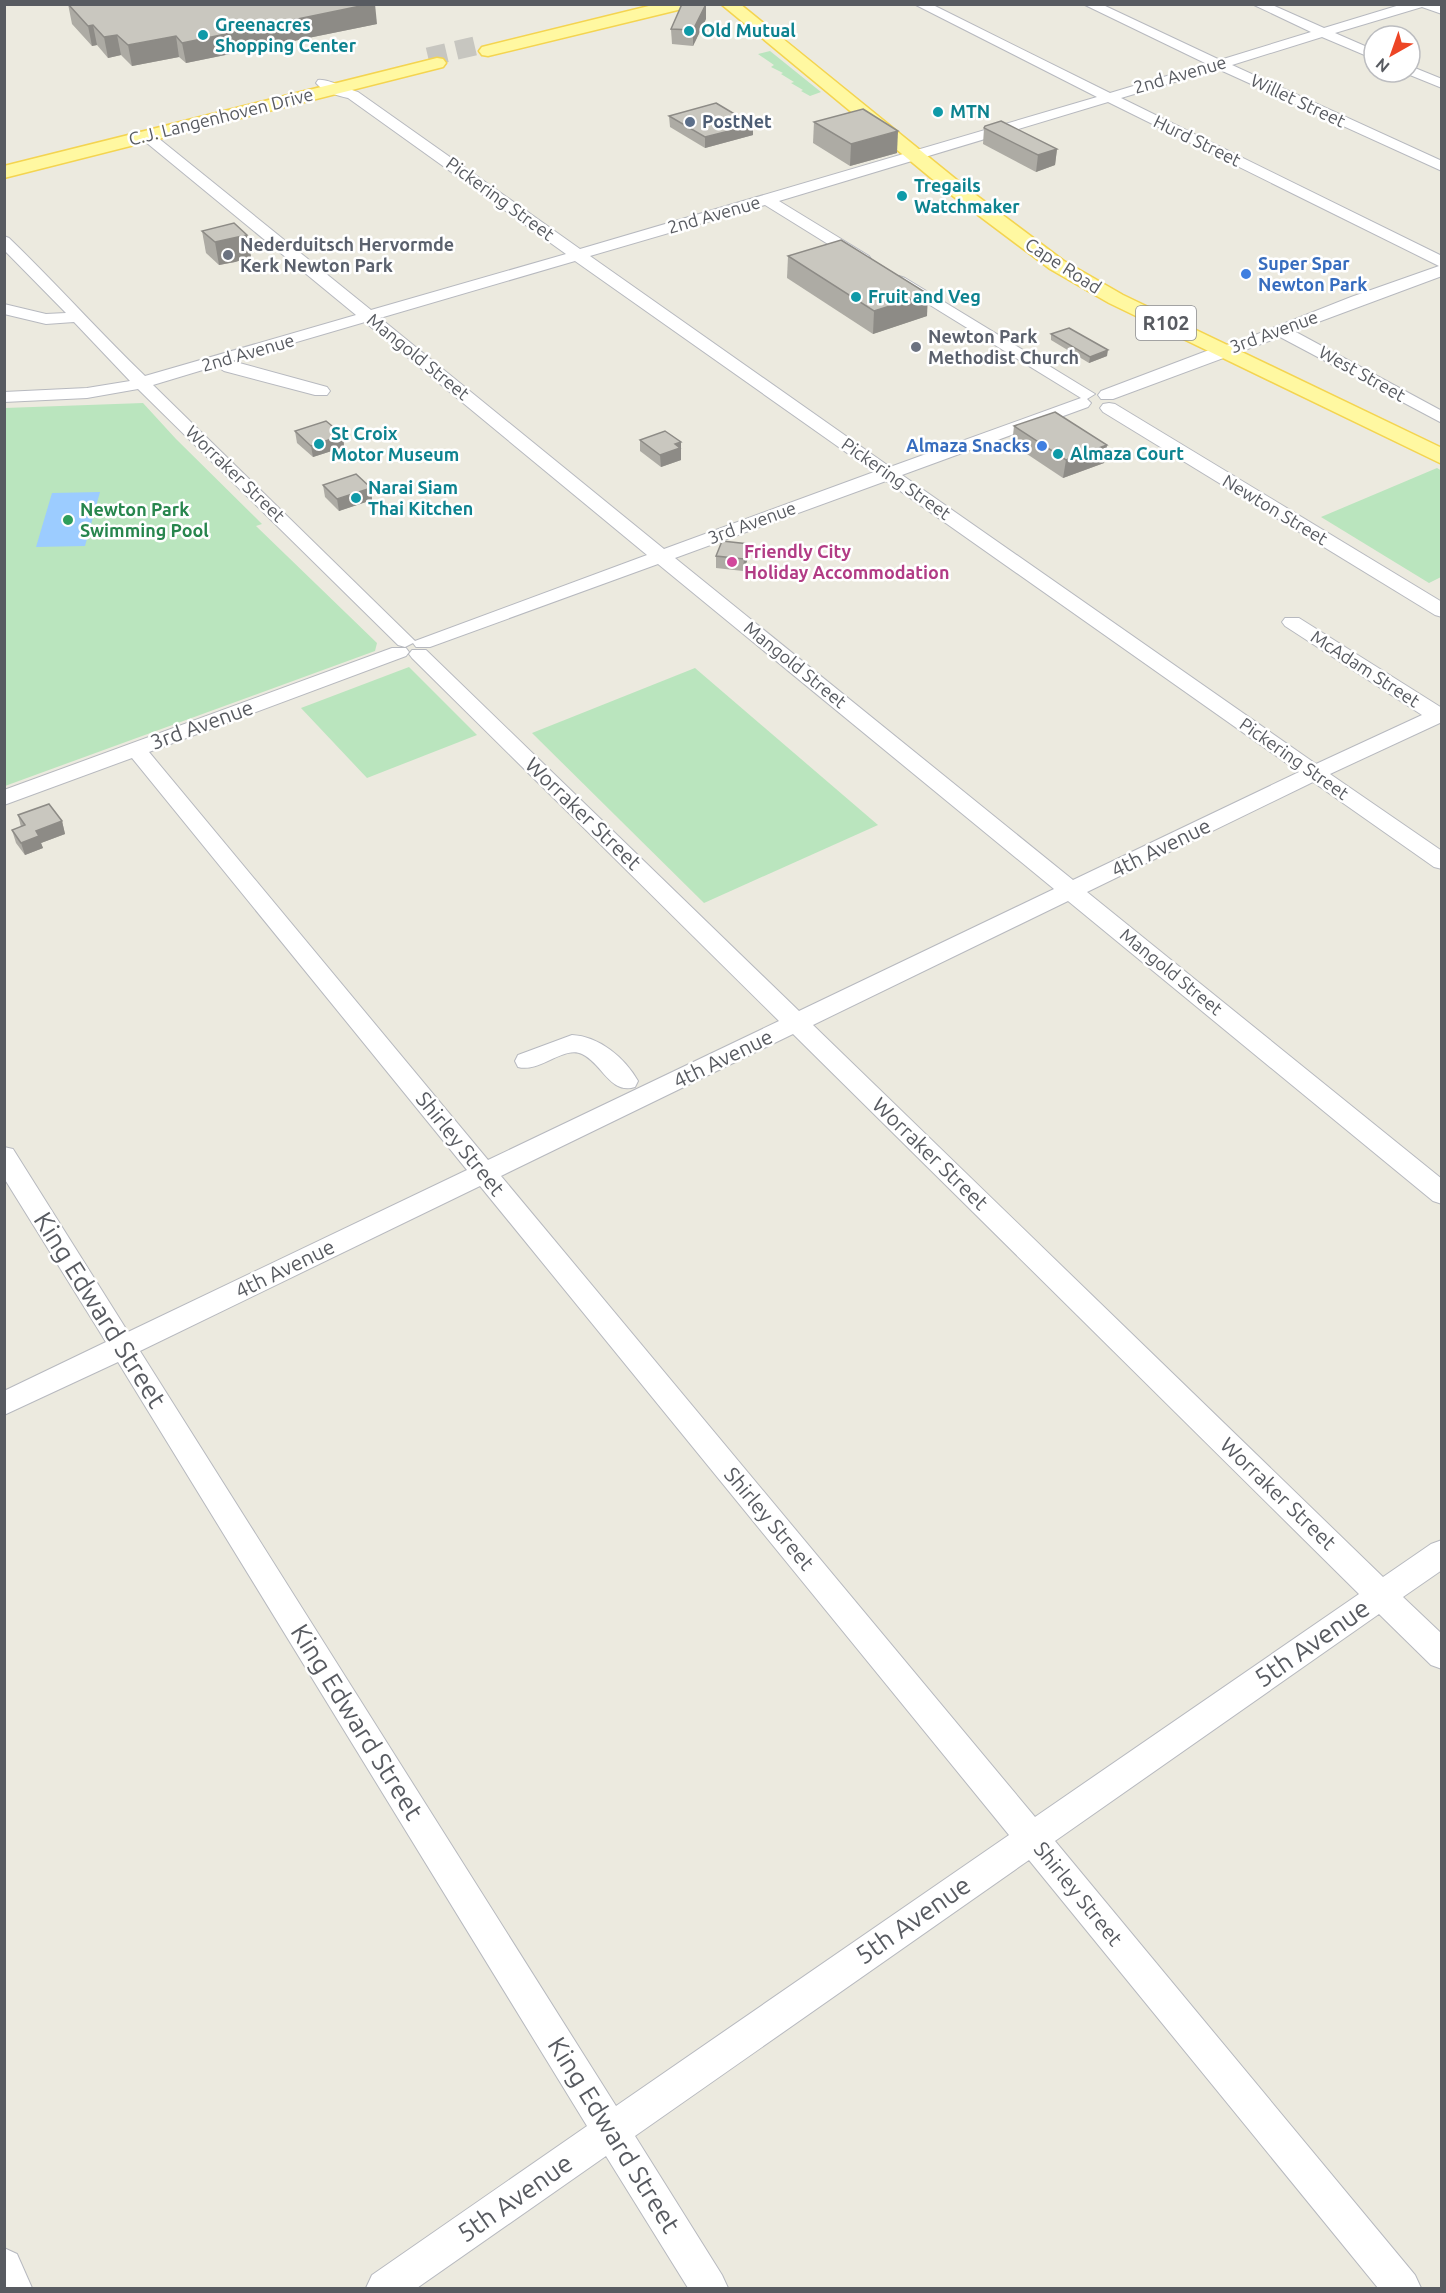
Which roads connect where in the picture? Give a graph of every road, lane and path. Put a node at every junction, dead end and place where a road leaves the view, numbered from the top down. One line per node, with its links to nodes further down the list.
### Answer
1 (646, 4): 2 (main road)
2 (680, 4)
3 (729, 4): 20 (main road, Cape Road / R102)
4 (746, 4): 20 (main road, Cape Road / R102)
5 (920, 4): 18 (street, Hurd Street)
6 (1089, 4): 14 (street, Willet Street)
7 (1258, 4): 11 (street)
8 (1418, 4): 11 (street, 2nd Avenue)
9 (1427, 4): 10 (street)
10 (1442, 10)
11 (1323, 33): 12 (street); 14 (street, 2nd Avenue)
12 (1362, 50)
13 (433, 60): 17 (main road, C.J. Langenhoven Drive)
14 (1218, 64): 18 (street, 2nd Avenue); 22 (street, Willet Street)
15 (1422, 75): 16 (street)
16 (1442, 84)
17 (339, 86): 19 (main road, C.J. Langenhoven Drive); 21 (main road, C.J. Langenhoven Drive); 26 (street, Pickering Street)
18 (1107, 97): 20 (street, 2nd Avenue); 28 (street, Hurd Street)
19 (147, 136): 23 (main road, C.J. Langenhoven Drive); 31 (street, Mangold Street)
20 (924, 153): 24 (street, 2nd Avenue); 34 (main road, Cape Road / R102)
21 (4, 161)
22 (1442, 167)
23 (4, 172)
24 (767, 200): 26 (street, 2nd Avenue); 39 (street)
25 (4, 241): 32 (street, Worraker Street)
26 (577, 255): 31 (street, 2nd Avenue); 44 (street, Pickering Street)
27 (4, 256): 32 (street, Worraker Street)
28 (1442, 262)
29 (1442, 270): 33 (street, 3rd Avenue)
30 (4, 309): 32 (street)
31 (369, 316): 35 (street, 2nd Avenue); 45 (street, Mangold Street)
32 (74, 317): 36 (street, Worraker Street)
33 (1282, 331): 34 (street, 3rd Avenue); 41 (street, West Street)
34 (1232, 349): 40 (street, 3rd Avenue); 42 (main road, Cape Road / R102); 43 (main road, Cape Road / R102)
35 (219, 362): 36 (street, 2nd Avenue); 37 (street)
36 (142, 383): 38 (street, 2nd Avenue); 48 (street, Worraker Street)
37 (321, 391)
38 (4, 397)
39 (1084, 399): 40 (street); 44 (street, 3rd Avenue)
40 (1108, 401): 46 (street, Newton Street)
41 (1442, 418)
42 (1442, 445)
43 (1442, 457)
44 (887, 473): 45 (street, 3rd Avenue); 51 (street, Pickering Street)
45 (662, 556): 48 (street, 3rd Avenue); 54 (street, Mangold Street)
46 (1436, 602)
47 (1293, 622): 49 (street, McAdam Street)
48 (412, 647): 50 (street, 3rd Avenue); 55 (street, Worraker Street)
49 (1439, 715): 51 (street, 4th Avenue)
50 (136, 750): 52 (street, 3rd Avenue); 59 (street, Shirley Street)
51 (1314, 773): 53 (street, Pickering Street); 54 (street, 4th Avenue)
52 (4, 798)
53 (1442, 862)
54 (1072, 891): 55 (street, 4th Avenue); 60 (street, Mangold Street)
55 (797, 1023): 59 (street, 4th Avenue); 64 (street, Worraker Street)
56 (527, 1061): 57 (street)
57 (626, 1081)
58 (4, 1156): 61 (street, King Edward Street)
59 (484, 1174): 61 (street, 4th Avenue); 66 (street, Shirley Street)
60 (1442, 1194)
61 (123, 1347): 62 (street, 4th Avenue); 67 (street, King Edward Street)
62 (4, 1404)
63 (1442, 1552): 64 (street, 5th Avenue)
64 (1381, 1595): 65 (street, Worraker Street); 66 (street, 5th Avenue)
65 (1442, 1655)
66 (1032, 1837): 67 (street, 5th Avenue); 72 (street, Shirley Street)
67 (611, 2131): 70 (street, 5th Avenue); 71 (street, King Edward Street)
68 (4, 2267): 69 (street)
69 (14, 2289)
70 (385, 2289)
71 (709, 2289)
72 (1402, 2289)

